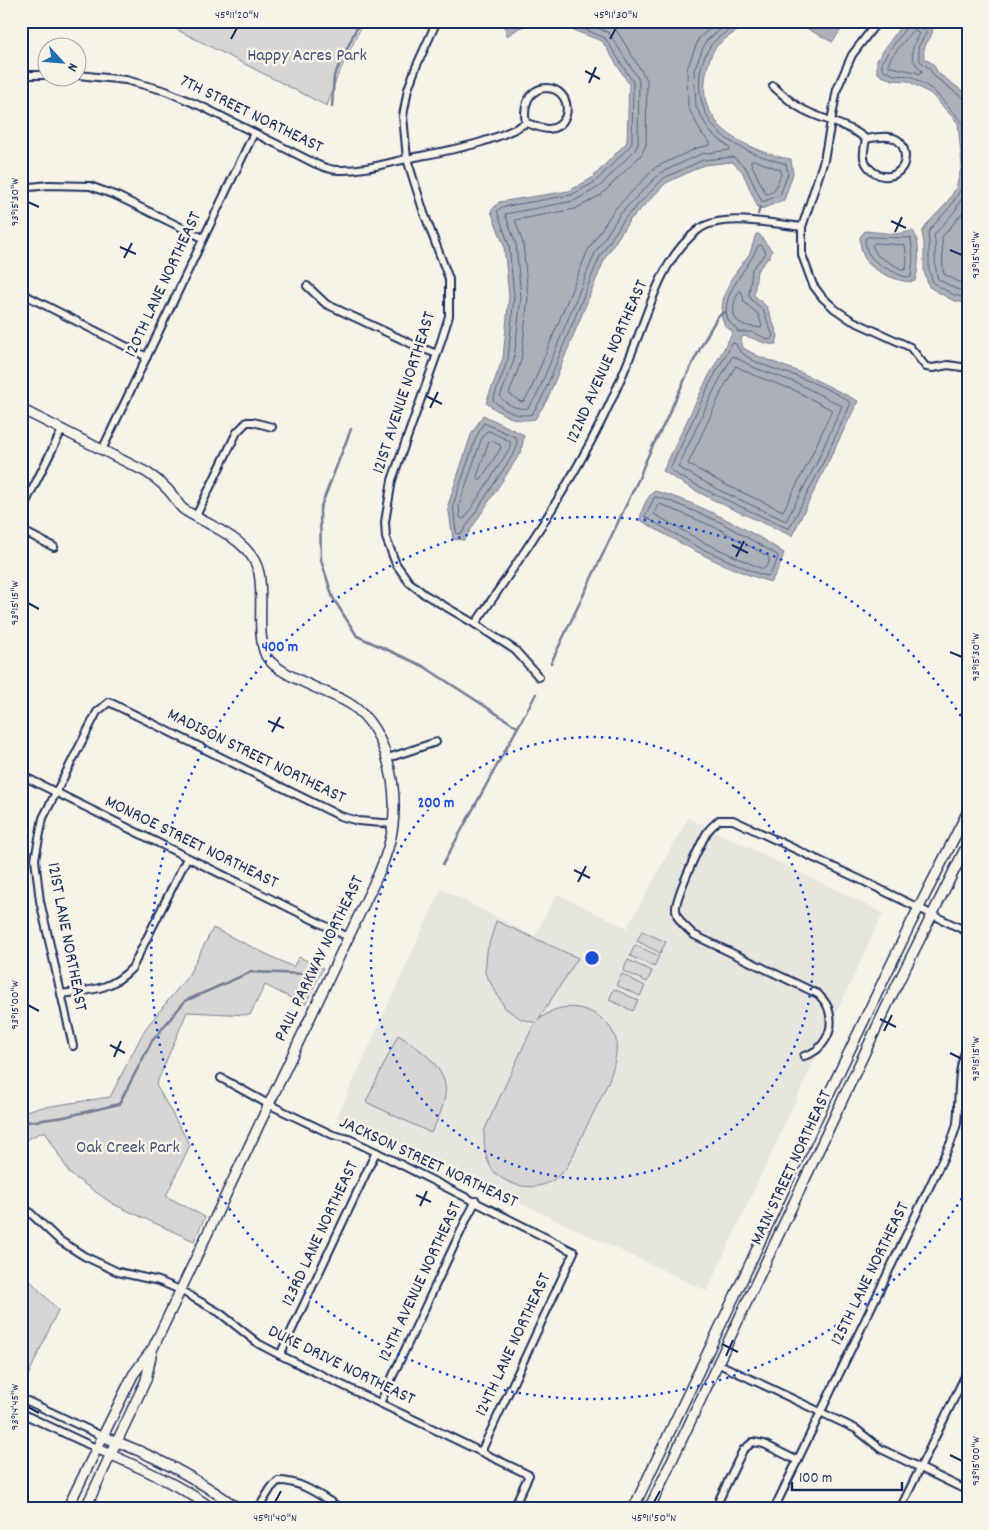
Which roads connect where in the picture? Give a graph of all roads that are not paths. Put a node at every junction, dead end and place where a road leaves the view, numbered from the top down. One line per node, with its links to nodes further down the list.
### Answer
1 (437, 21): 13 (street, 121ST AVENUE NORTHEAST)
2 (878, 21): 9 (street)
3 (964, 21): 4 (street)
4 (968, 24)
5 (21, 75): 6 (street)
6 (38, 75)
7 (88, 76): 11 (street, 7TH STREET NORTHEAST)
8 (773, 86): 9 (street)
9 (832, 122): 12 (street); 15 (street)
10 (526, 123): 10 (street); 13 (street, 7TH STREET NORTHEAST)
11 (254, 134): 13 (street, 7TH STREET NORTHEAST); 16 (street, 120TH LANE NORTHEAST)
12 (866, 139): 12 (street)
13 (407, 159): 19 (street, 121ST AVENUE NORTHEAST)
14 (21, 188): 16 (street)
15 (802, 227): 21 (street); 30 (street, 122ND AVENUE NORTHEAST)
16 (203, 238): 20 (street, 120TH LANE NORTHEAST)
17 (307, 286): 19 (street)
18 (21, 293): 20 (street)
19 (437, 354): 30 (street, 121ST AVENUE NORTHEAST)
20 (147, 357): 25 (street, 120TH LANE NORTHEAST)
21 (968, 368)
22 (21, 409): 24 (street, PAUL PARKWAY NORTHEAST)
23 (272, 427): 27 (street)
24 (62, 430): 25 (street, PAUL PARKWAY NORTHEAST); 26 (street)
25 (102, 450): 27 (street, PAUL PARKWAY NORTHEAST)
26 (21, 512)
27 (196, 516): 34 (street, PAUL PARKWAY NORTHEAST)
28 (21, 530): 29 (street)
29 (54, 547)
30 (475, 624): 31 (street, 121ST AVENUE NORTHEAST)
31 (538, 677)
32 (109, 702): 36 (street, 121ST LANE NORTHEAST); 38 (street, MADISON STREET NORTHEAST)
33 (436, 742): 34 (street)
34 (388, 758): 38 (street, PAUL PARKWAY NORTHEAST)
35 (21, 776): 36 (street, MONROE STREET NORTHEAST)
36 (56, 792): 40 (street, MONROE STREET NORTHEAST); 45 (street, 121ST LANE NORTHEAST)
37 (968, 811): 41 (street)
38 (394, 824): 44 (street, PAUL PARKWAY NORTHEAST)
39 (968, 843): 42 (street, MAIN STREET NORTHEAST)
40 (187, 858): 44 (street, MONROE STREET NORTHEAST); 45 (street)
41 (919, 908): 42 (street); 48 (street); 81 (street)
42 (932, 915): 43 (street); 60 (street, MAIN STREET NORTHEAST)
43 (968, 932)
44 (348, 937): 50 (street, PAUL PARKWAY NORTHEAST)
45 (61, 994): 47 (street, 121ST LANE NORTHEAST)
46 (968, 1045): 51 (street, 125TH LANE NORTHEAST)
47 (73, 1046)
48 (804, 1056)
49 (221, 1078): 50 (street)
50 (268, 1104): 53 (street, JACKSON STREET NORTHEAST); 57 (street, PAUL PARKWAY NORTHEAST)
51 (958, 1104): 52 (street); 65 (street, 125TH LANE NORTHEAST)
52 (968, 1106)
53 (376, 1152): 55 (street, JACKSON STREET NORTHEAST); 59 (street, 123RD LANE NORTHEAST)
54 (21, 1200): 57 (street, DUKE DRIVE NORTHEAST)
55 (476, 1201): 56 (street, JACKSON STREET NORTHEAST); 63 (street, 124TH AVENUE NORTHEAST)
56 (574, 1252): 69 (street, 124TH LANE NORTHEAST)
57 (180, 1290): 58 (street, PAUL PARKWAY NORTHEAST); 59 (street, DUKE DRIVE NORTHEAST)
58 (153, 1348): 66 (street, PAUL PARKWAY NORTHEAST); 67 (street, PAUL PARKWAY NORTHEAST)
59 (280, 1355): 63 (street, DUKE DRIVE NORTHEAST)
60 (717, 1363): 65 (street); 82 (street, MAIN STREET NORTHEAST)
61 (968, 1370): 72 (street)
62 (21, 1398): 66 (street)
63 (380, 1403): 69 (street, DUKE DRIVE NORTHEAST)
64 (21, 1413): 68 (street)
65 (821, 1413): 71 (street, 125TH LANE NORTHEAST); 72 (street)
66 (104, 1437): 67 (street); 68 (street, PAUL PARKWAY NORTHEAST)
67 (116, 1441): 70 (street, PAUL PARKWAY NORTHEAST); 77 (street)
68 (96, 1448): 70 (street); 74 (street, PAUL PARKWAY NORTHEAST)
69 (481, 1452): 80 (street, DUKE DRIVE NORTHEAST)
70 (110, 1454): 75 (street, PAUL PARKWAY NORTHEAST); 76 (street)
71 (798, 1461): 83 (street); 84 (street, 125TH LANE NORTHEAST)
72 (921, 1468): 73 (street); 85 (street)
73 (968, 1492)
74 (67, 1509)
75 (85, 1509)
76 (213, 1509)
77 (239, 1509)
78 (258, 1509): 79 (street)
79 (342, 1509)
80 (513, 1509)
81 (633, 1509)
82 (649, 1509)
83 (718, 1509)
84 (774, 1509)
85 (900, 1509)

